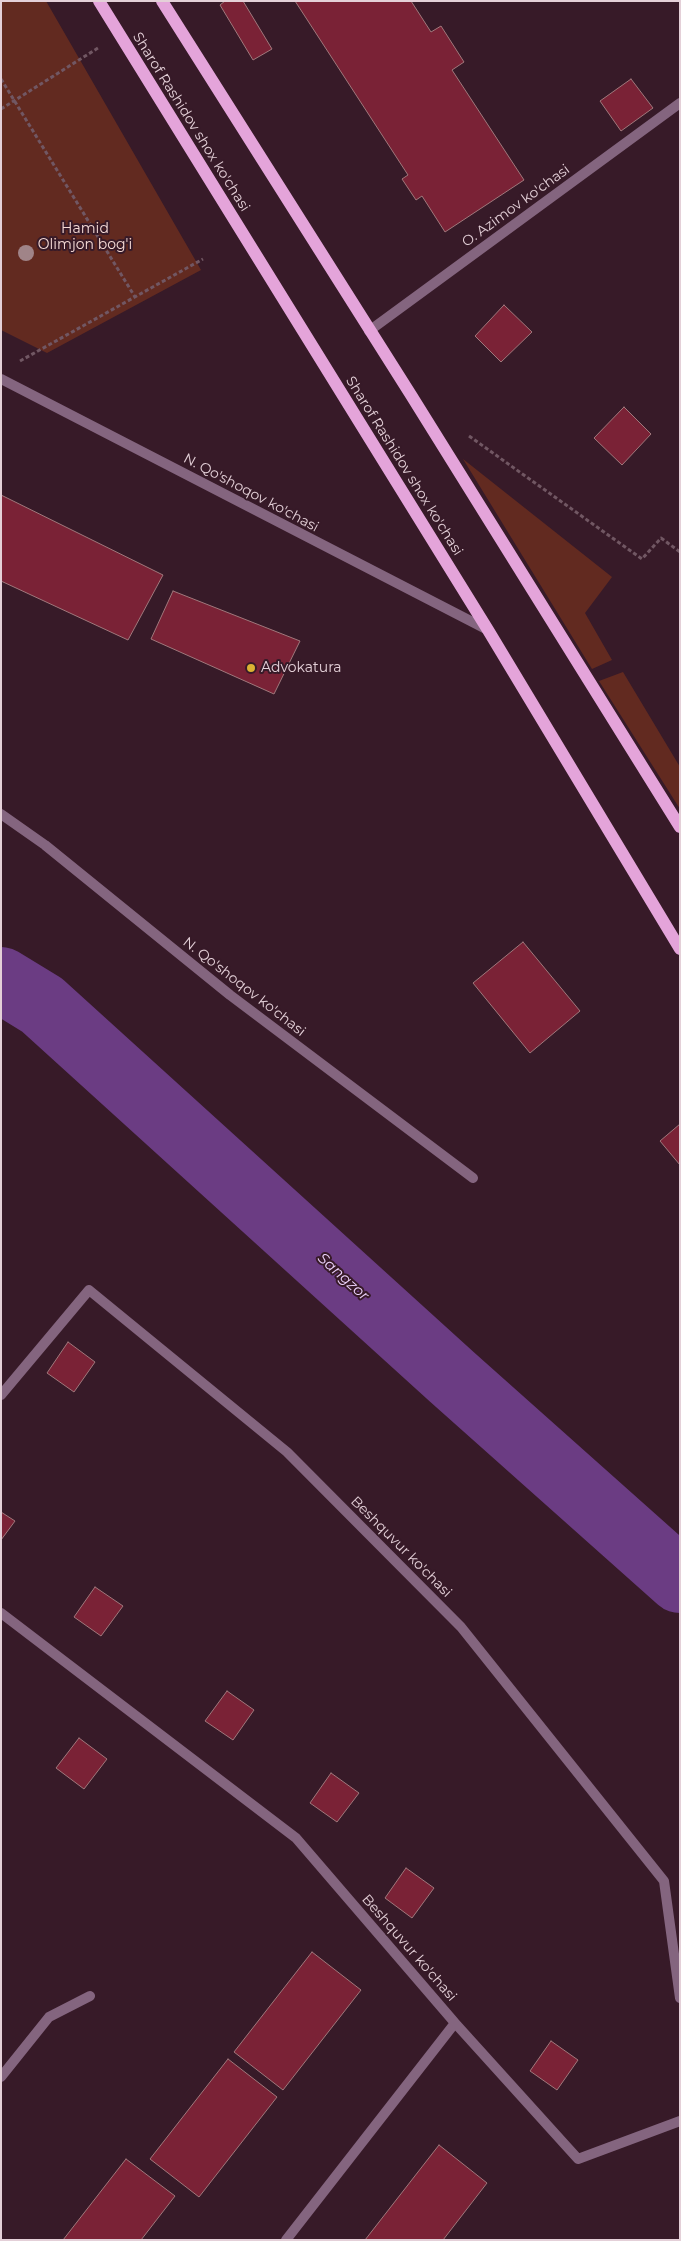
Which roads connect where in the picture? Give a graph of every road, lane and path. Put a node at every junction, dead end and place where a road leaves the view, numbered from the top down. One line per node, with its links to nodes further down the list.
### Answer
1 (99, 1): 3 (main road, Sharof Rashidov shox ko'chasi)
2 (162, 1): 10 (main road)
3 (119, 34): 5 (path); 15 (main road, Sharof Rashidov shox ko'chasi)
4 (1, 79): 5 (path)
5 (14, 101): 7 (path); 9 (path)
6 (680, 103): 10 (street, O. Azimov ko'chasi)
7 (1, 110)
8 (203, 259): 9 (path)
9 (135, 297): 11 (path)
10 (369, 331): 17 (main road)
11 (18, 362)
12 (1, 379): 15 (street, N. Qo'shoqov ko'chasi)
13 (467, 435): 14 (path)
14 (680, 552)
15 (488, 630): 18 (main road, Sharof Rashidov shox ko'chasi)
16 (1, 814): 19 (street, N. Qo'shoqov ko'chasi)
17 (680, 827)
18 (680, 949)
19 (473, 1178)
20 (1, 1395): 23 (street, Beshquvur ko'chasi)
21 (1, 1613): 24 (street, Beshquvur ko'chasi)
22 (90, 1996): 25 (street)
23 (680, 1998)
24 (455, 2023): 26 (street, Beshquvur ko'chasi); 27 (street)
25 (1, 2077)
26 (680, 2121)
27 (286, 2240)

